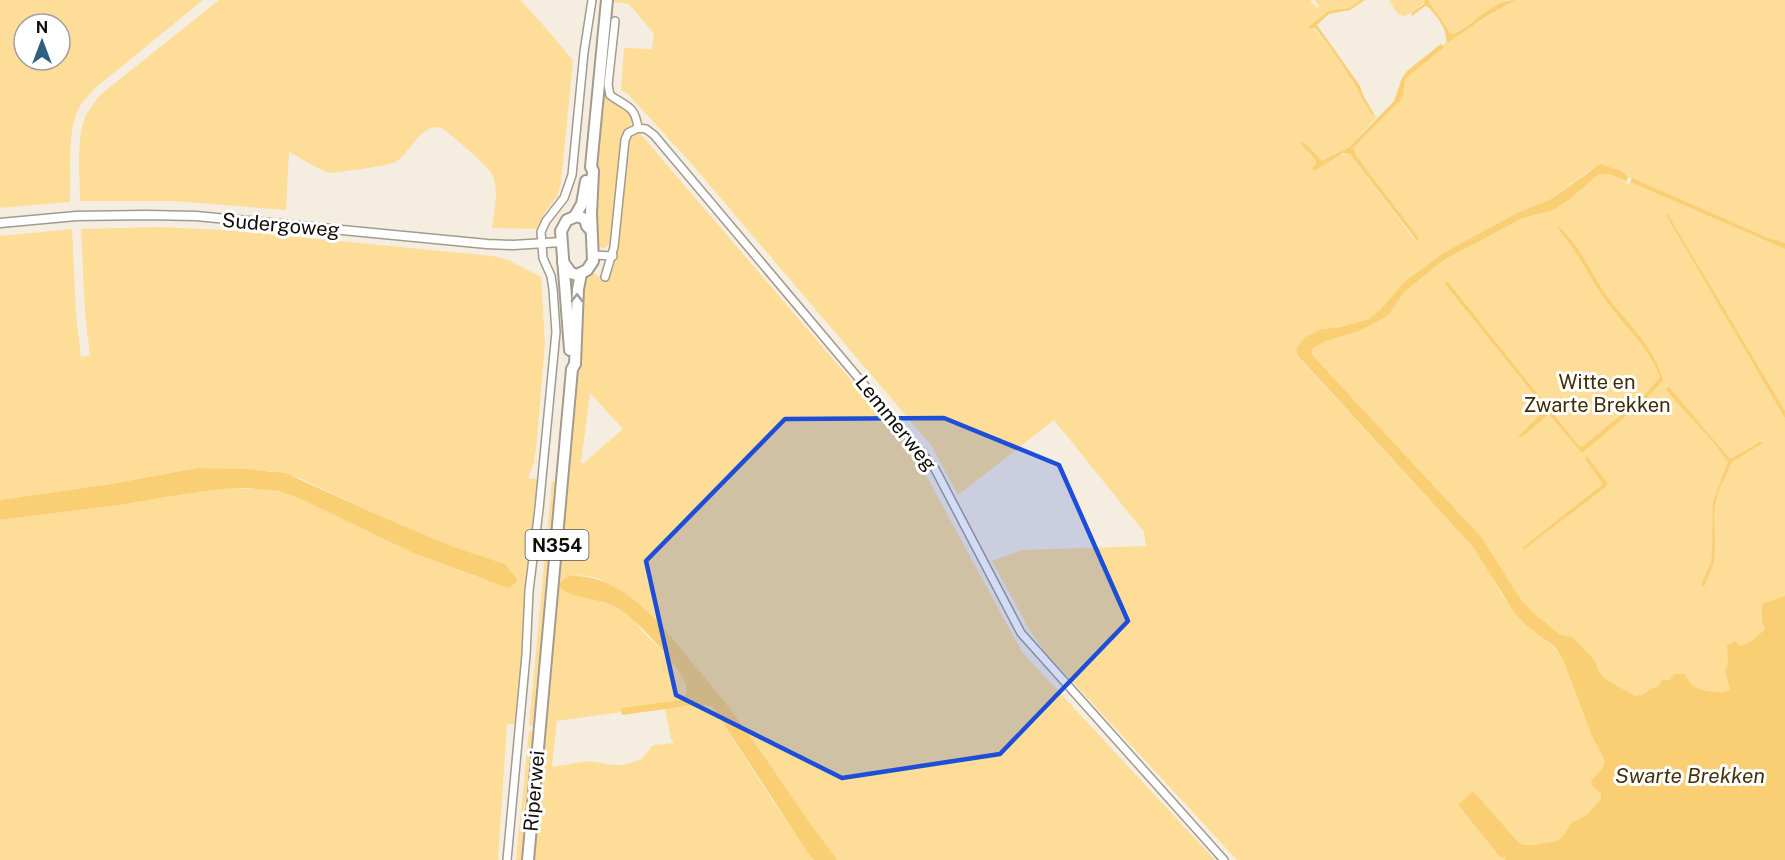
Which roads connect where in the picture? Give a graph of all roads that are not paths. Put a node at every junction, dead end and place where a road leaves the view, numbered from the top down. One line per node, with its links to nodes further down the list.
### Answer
1 (592, 0): 10 (street)
2 (607, 0): 5 (main road, N354)
3 (615, 21): 4 (street, Lemmerweg)
4 (638, 128): 12 (street); 19 (street, Lemmerweg)
5 (591, 167): 6 (main road, N354); 8 (main road, N354)
6 (575, 216): 8 (main road); 9 (main road, N354)
7 (0, 223): 10 (street, Sudergoweg)
8 (591, 230): 11 (main road, N354)
9 (562, 242): 10 (street, Sudergoweg); 13 (main road, N354)
10 (542, 244): 17 (street, Riperwei)
11 (593, 255): 12 (street); 14 (main road, N354)
12 (613, 256): 15 (street)
13 (563, 262): 14 (main road); 16 (main road, N354)
14 (581, 274): 16 (main road, N354, one-way to 14)
15 (605, 277)
16 (572, 369): 18 (main road, Riperwei / N354)
17 (507, 860)
18 (528, 860)
19 (1224, 860)

